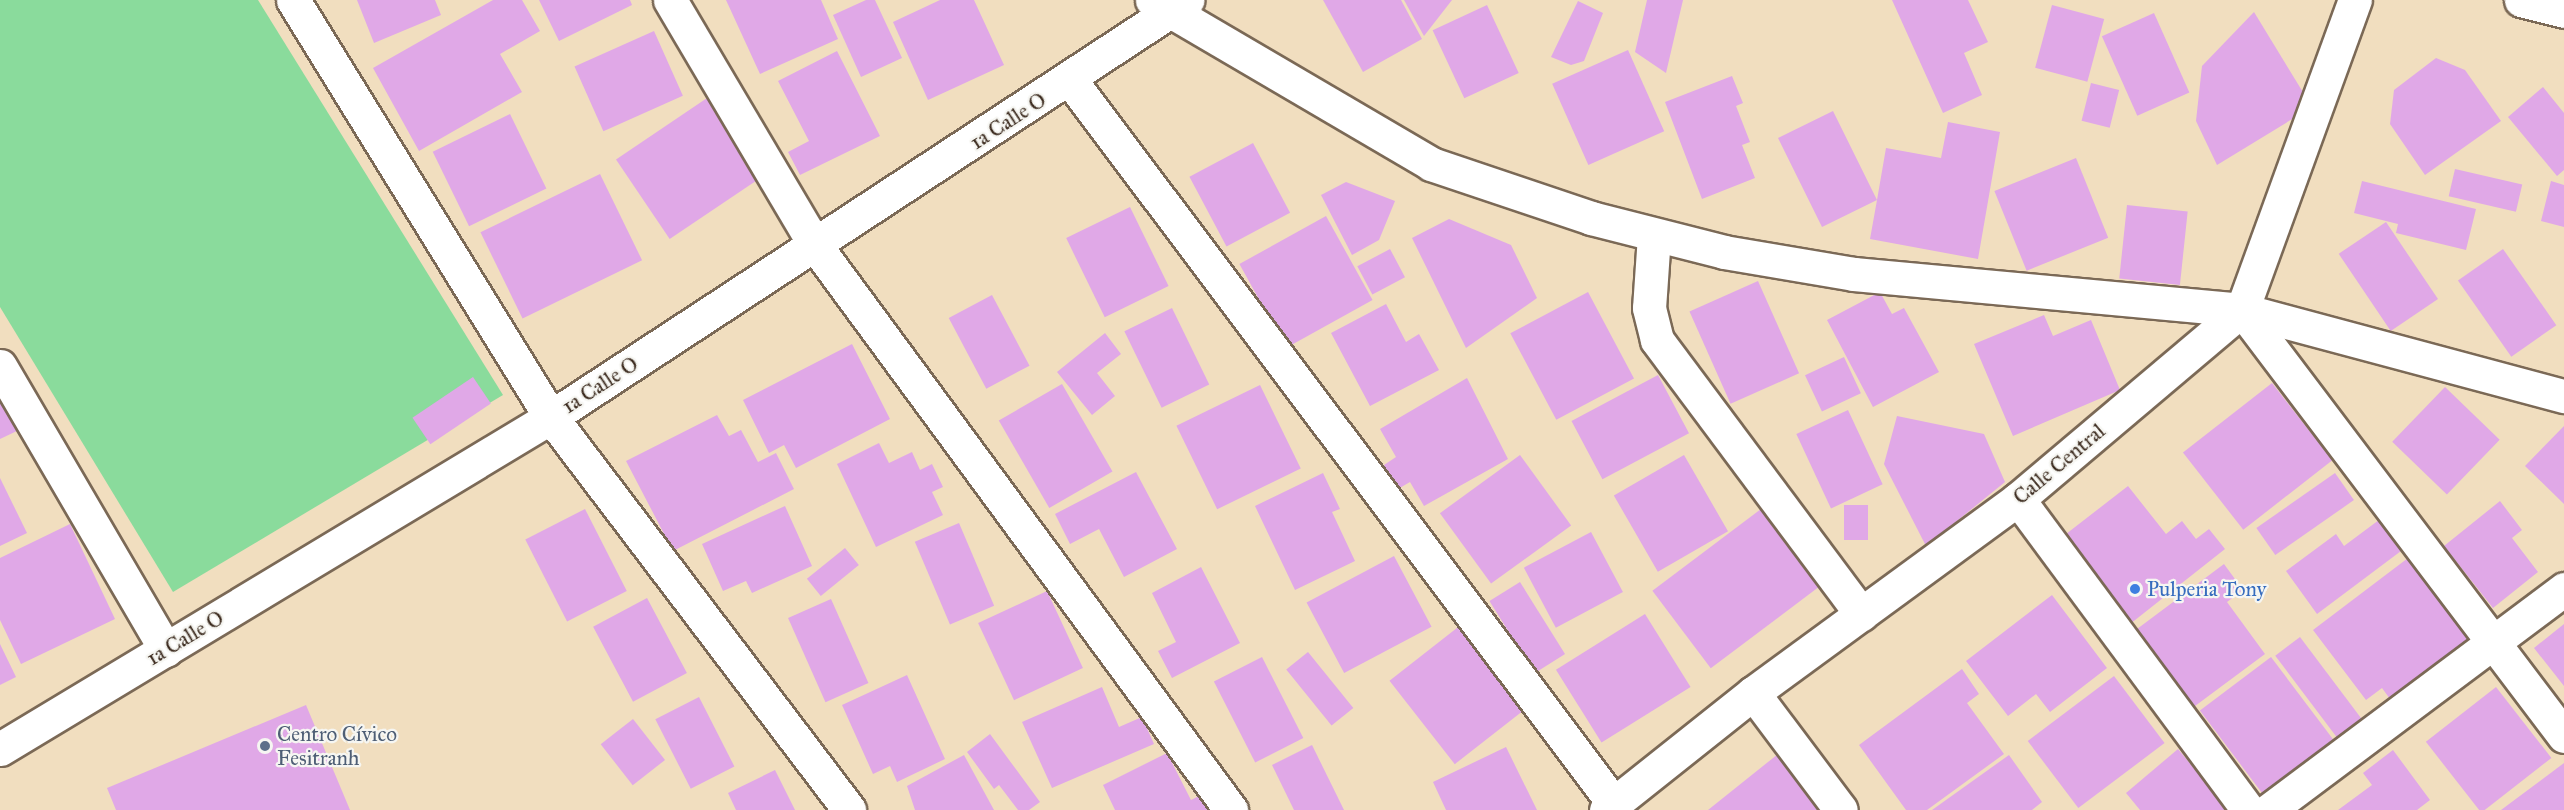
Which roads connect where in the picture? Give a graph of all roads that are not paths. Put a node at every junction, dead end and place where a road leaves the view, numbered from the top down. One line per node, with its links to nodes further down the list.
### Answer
1 (293, 0): 13 (street)
2 (670, 0): 9 (street)
3 (2355, 0): 10 (street, Calle Central)
4 (2521, 0): 6 (street)
5 (1170, 5): 7 (street, 1a Calle O); 8 (street)
6 (2564, 11)
7 (1071, 81): 9 (street, 1a Calle O); 22 (street)
8 (1654, 235): 10 (street); 16 (street)
9 (815, 245): 13 (street, 1a Calle O); 24 (street)
10 (2242, 310): 12 (street); 14 (street, Calle Central); 17 (street)
11 (0, 366): 18 (street)
12 (2564, 396)
13 (551, 417): 18 (street, 1a Calle O); 23 (street)
14 (2018, 499): 16 (street, Calle Central); 26 (street)
15 (2564, 589): 17 (street)
16 (1861, 614): 19 (street, Calle Central)
17 (2493, 642): 20 (street); 27 (street)
18 (166, 650): 21 (street, 1a Calle O)
19 (1753, 693): 22 (street, Calle Central); 25 (street)
20 (2564, 736)
21 (0, 748)
22 (1610, 807)
23 (849, 810)
24 (1231, 810)
25 (1841, 810)
26 (2248, 810)
27 (2269, 810)

